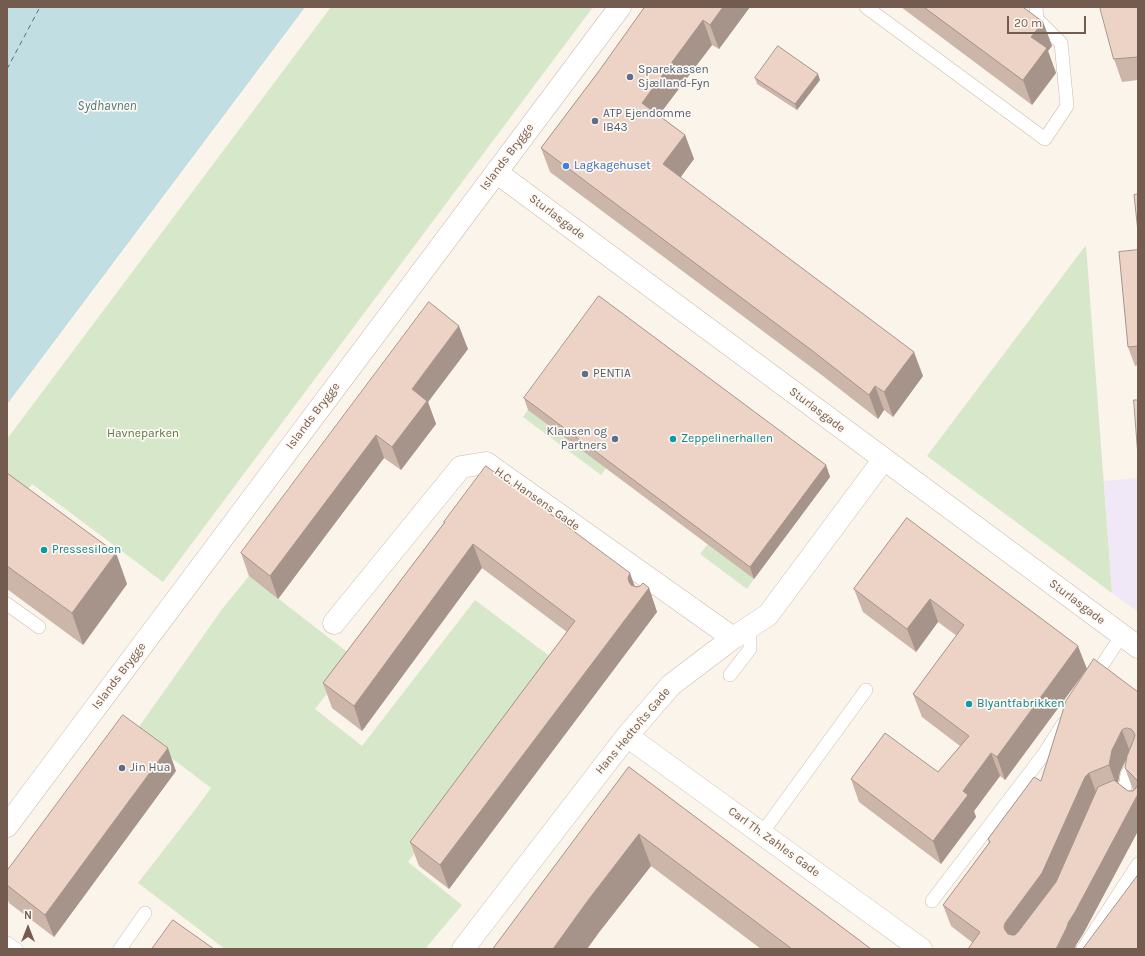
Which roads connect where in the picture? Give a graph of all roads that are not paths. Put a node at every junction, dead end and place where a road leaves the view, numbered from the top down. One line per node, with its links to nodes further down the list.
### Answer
1 (620, 7): 4 (street, Islands Brygge)
2 (866, 7): 3 (lane)
3 (1036, 7)
4 (496, 172): 5 (street, Sturlasgade); 18 (street, Islands Brygge)
5 (884, 459): 9 (street, Hans Hedtofts Gade); 10 (street, Sturlasgade)
6 (7, 604): 8 (lane)
7 (334, 622): 9 (street, H.C. Hansens Gade)
8 (39, 627)
9 (742, 633): 11 (lane); 15 (street, Hans Hedtofts Gade)
10 (1130, 641): 12 (lane)
11 (730, 675)
12 (1086, 689)
13 (866, 690): 19 (lane)
14 (1069, 715): 21 (lane)
15 (627, 736): 19 (street, Carl Th. Zahles Gade); 26 (street, Hans Hedtofts Gade)
16 (1135, 758): 17 (lane)
17 (1138, 806)
18 (7, 826)
19 (762, 833): 27 (street, Carl Th. Zahles Gade)
20 (1138, 864): 28 (lane)
21 (932, 901)
22 (145, 913): 25 (lane)
23 (7, 943): 24 (lane)
24 (16, 949)
25 (120, 949)
26 (463, 949)
27 (921, 949)
28 (1083, 949)

